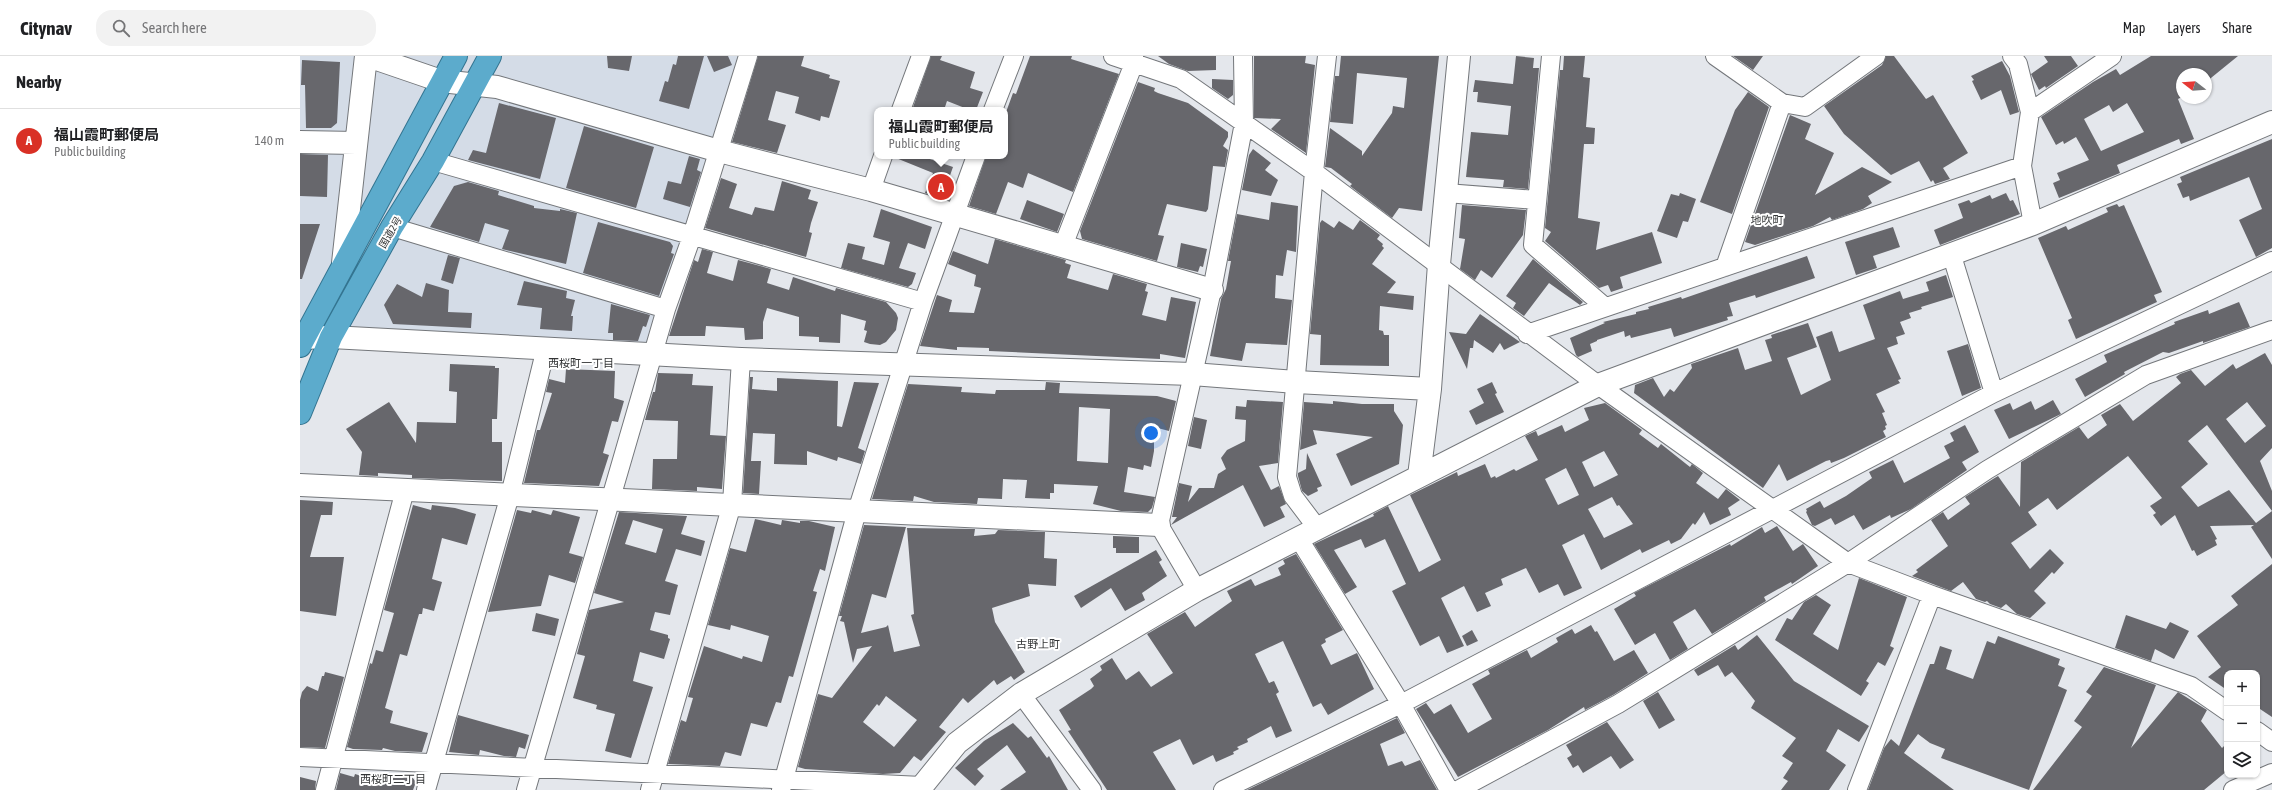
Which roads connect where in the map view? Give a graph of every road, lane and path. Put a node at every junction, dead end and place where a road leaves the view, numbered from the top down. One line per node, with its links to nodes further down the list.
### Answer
1 (367, 56): 17 (street); 26 (street)
2 (456, 56): 17 (highway)
3 (490, 56): 18 (highway, 国道2号)
4 (748, 56): 27 (street)
5 (921, 56): 20 (street)
6 (1014, 56): 21 (street)
7 (1113, 56): 16 (street)
8 (1243, 56): 24 (street)
9 (1327, 56): 32 (street)
10 (1459, 56): 34 (street)
11 (1551, 56): 35 (street)
12 (1715, 56): 19 (street)
13 (1876, 56): 19 (street)
14 (2012, 56): 22 (street)
15 (2112, 56): 22 (street)
16 (1134, 59): 24 (street); 40 (street)
17 (441, 81): 18 (street); 43 (highway)
18 (474, 84): 27 (street); 30 (highway, 国道2号)
19 (1782, 103): 45 (street)
20 (902, 107)
21 (994, 107)
22 (2030, 112): 31 (street)
23 (2272, 122): 37 (street)
24 (1244, 123): 32 (street); 46 (street)
25 (300, 142): 26 (street)
26 (356, 143): 43 (street)
27 (719, 151): 33 (street); 39 (street)
28 (882, 159): 33 (street)
29 (975, 159): 36 (street)
30 (433, 161): 38 (highway, 国道2号); 39 (street)
31 (2022, 166): 37 (street); 45 (street)
32 (1314, 172): 44 (street); 59 (street)
33 (871, 190): 36 (street)
34 (1446, 193): 35 (street); 44 (street)
35 (1537, 200): 48 (street)
36 (954, 214): 40 (street); 47 (street)
37 (2032, 224): 41 (street)
38 (392, 227): 49 (street); 52 (highway, 国道2号)
39 (692, 236): 47 (street); 49 (street)
40 (1064, 246): 46 (street)
41 (1952, 256): 60 (street); 62 (street)
42 (2272, 261): 62 (street)
43 (343, 263): 53 (highway)
44 (1439, 264): 51 (street); 61 (street)
45 (1725, 267): 48 (street)
46 (1212, 290): 58 (street)
47 (923, 302): 57 (street)
48 (1605, 308): 51 (street)
49 (666, 309): 55 (street)
50 (2272, 330): 75 (street)
51 (1527, 334): 60 (street)
52 (331, 337): 53 (street); 54 (street); 63 (highway, 国道2号)
53 (301, 341)
54 (546, 348): 55 (street); 67 (street)
55 (654, 353): 56 (street); 68 (street)
56 (741, 359): 57 (street); 69 (street)
57 (904, 364): 58 (street); 71 (street)
58 (1192, 374): 59 (street); 72 (street)
59 (1296, 382): 61 (street); 73 (street)
60 (1598, 385): 64 (street); 70 (street)
61 (1430, 389): 64 (street)
62 (1994, 393): 70 (street)
63 (300, 413)
64 (1419, 476): 73 (street)
65 (300, 485): 66 (street)
66 (405, 490): 67 (street); 84 (street)
67 (510, 495): 68 (street); 85 (street)
68 (611, 500): 69 (street); 86 (street)
69 (732, 504): 71 (street); 87 (street)
70 (1771, 510): 75 (street); 79 (street)
71 (857, 511): 72 (street); 89 (street)
72 (1159, 525): 76 (street)
73 (1318, 529): 74 (street)
74 (1299, 539): 76 (street); 79 (street)
75 (1848, 563): 77 (street); 98 (street)
76 (1197, 590): 78 (street)
77 (1932, 595): 80 (street); 99 (street)
78 (1021, 694): 90 (street); 95 (street)
79 (1401, 704): 96 (street); 97 (street)
80 (2224, 709)
81 (2260, 733): 82 (street)
82 (2272, 742)
83 (300, 757): 84 (street)
84 (333, 758): 85 (street); 91 (street)
85 (434, 762): 86 (street); 92 (street)
86 (532, 768): 87 (street); 93 (street)
87 (654, 773): 89 (street); 94 (street)
88 (2272, 773): 100 (street)
89 (783, 785): 90 (street)
90 (921, 788)
91 (324, 790)
92 (426, 790)
93 (526, 790)
94 (650, 790)
95 (1092, 790)
96 (1223, 790)
97 (1449, 790)
98 (1458, 790)
99 (1858, 790)
100 (2234, 790)

